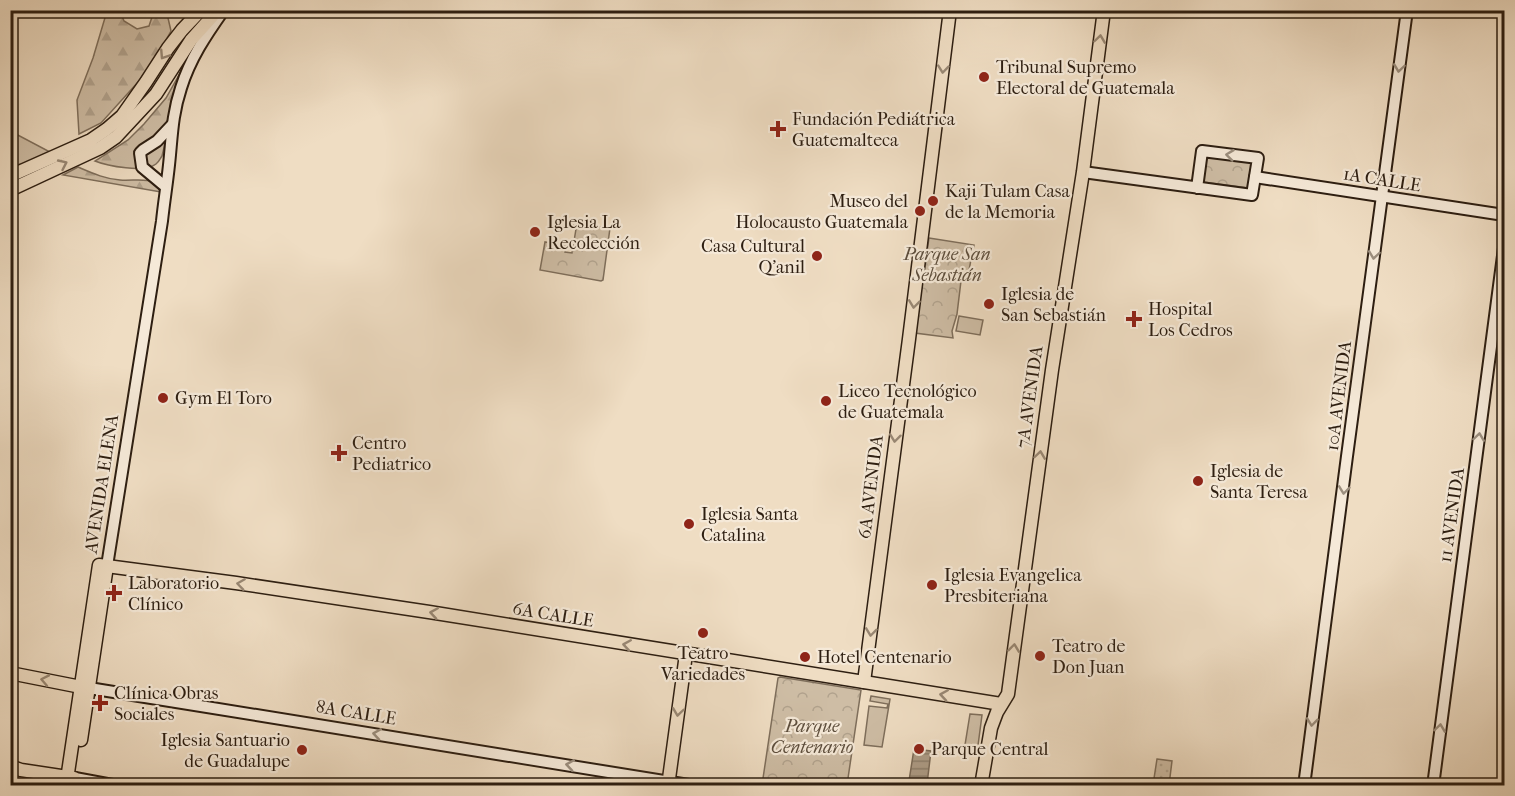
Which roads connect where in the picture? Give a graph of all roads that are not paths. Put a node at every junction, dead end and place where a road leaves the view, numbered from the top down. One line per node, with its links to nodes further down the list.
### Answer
1 (201, 10): 11 (main road, one-way to 11)
2 (218, 10): 17 (main road, one-way to 2)
3 (223, 10): 7 (main road, AVENIDA ELENA)
4 (950, 10): 24 (main road, 6A AVENIDA, one-way to 24)
5 (1104, 10): 12 (main road, 7A AVENIDA, one-way to 5)
6 (1407, 10): 18 (main road, 10A AVENIDA, one-way to 18)
7 (172, 125): 8 (main road); 9 (main road, AVENIDA ELENA)
8 (157, 141): 9 (main road); 13 (main road)
9 (171, 146): 10 (main road, AVENIDA ELENA)
10 (169, 166): 13 (main road); 15 (main road, AVENIDA ELENA)
11 (10, 172)
12 (1083, 172): 16 (main road); 26 (main road, 7A AVENIDA, one-way to 12)
13 (153, 175): 15 (main road)
14 (1255, 177): 16 (main road); 16 (main road, one-way to 16); 18 (main road, 1A CALLE)
15 (166, 187): 21 (main road, AVENIDA ELENA)
16 (1197, 188)
17 (10, 190)
18 (1382, 197): 19 (main road, 1A CALLE); 33 (main road, 10A AVENIDA, one-way to 33)
19 (1504, 215)
20 (1504, 248): 34 (main road, 11 AVENIDA, one-way to 20)
21 (103, 566): 22 (main road, 6A CALLE, one-way to 21); 25 (main road, AVENIDA ELENA)
22 (686, 654): 24 (main road, 6A CALLE); 29 (main road, one-way to 29)
23 (10, 673): 25 (main road, 8A CALLE, one-way to 23)
24 (864, 682): 26 (main road, 6A CALLE, one-way to 24)
25 (85, 687): 28 (main road, AVENIDA ELENA); 29 (main road, 8A CALLE, one-way to 25)
26 (1002, 704): 32 (main road, 7A AVENIDA)
27 (10, 766): 28 (main road)
28 (70, 782): 30 (main road)
29 (669, 783): 31 (main road, 8A CALLE)
30 (118, 786)
31 (695, 786)
32 (981, 786)
33 (1304, 786)
34 (1433, 786)

